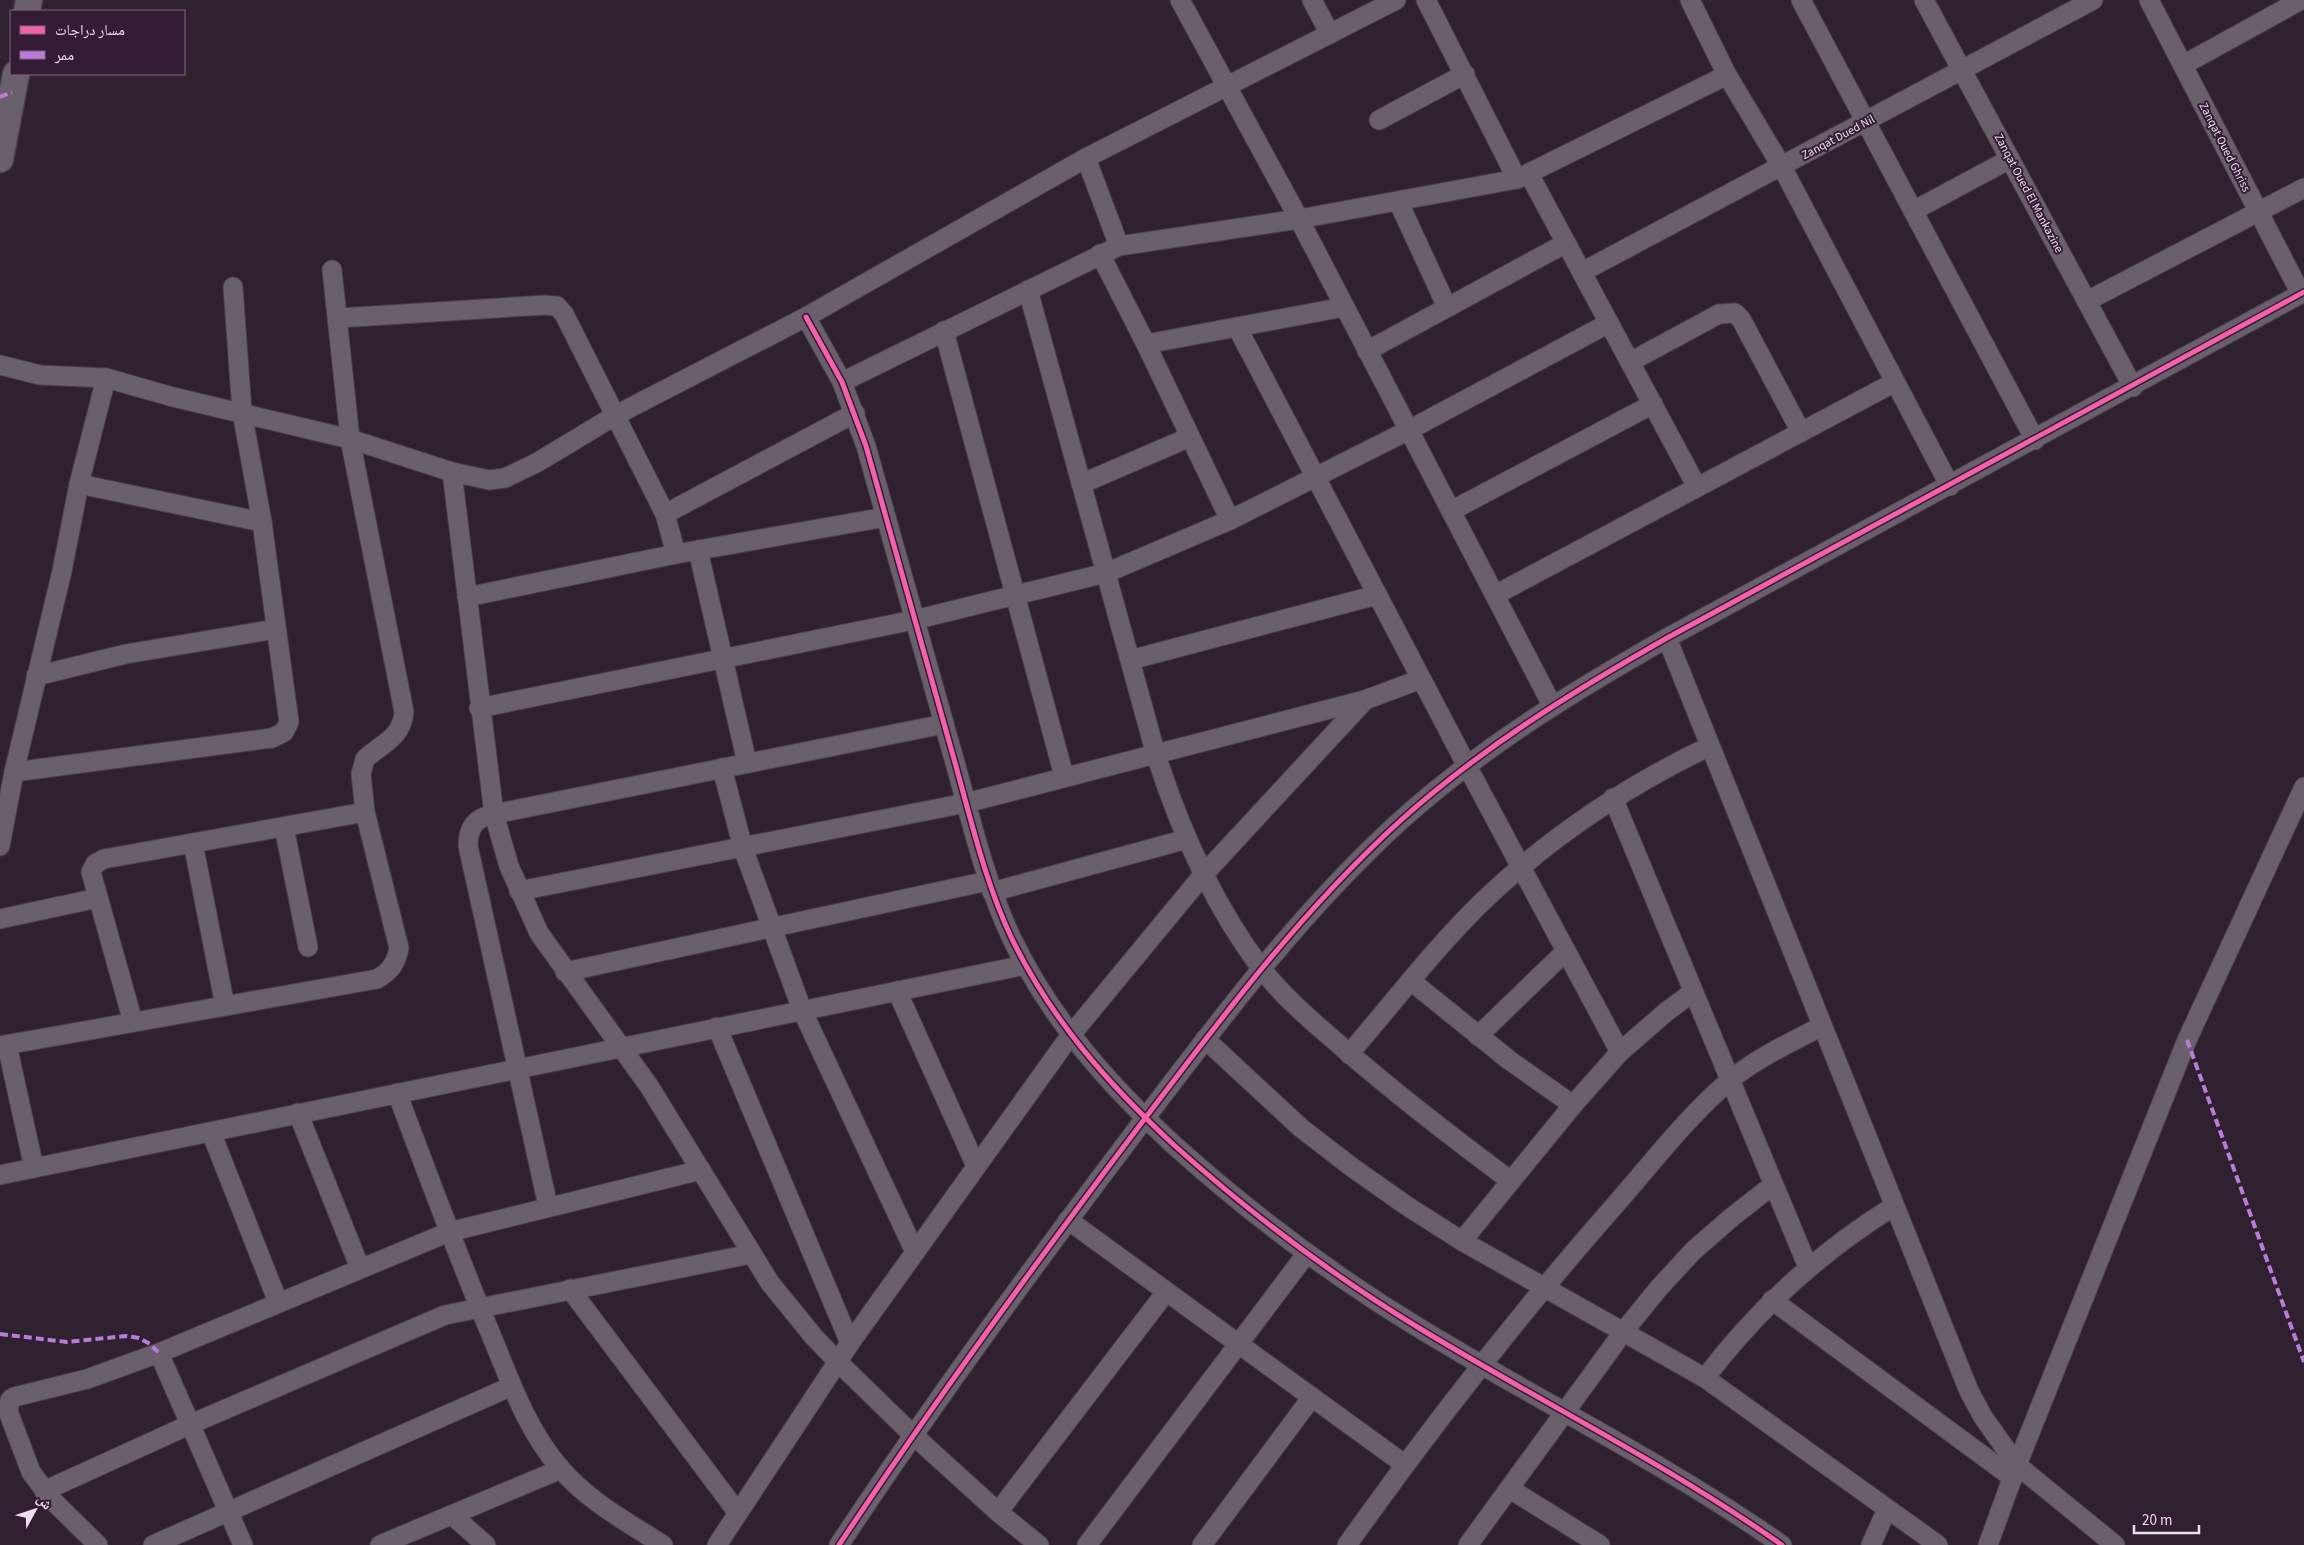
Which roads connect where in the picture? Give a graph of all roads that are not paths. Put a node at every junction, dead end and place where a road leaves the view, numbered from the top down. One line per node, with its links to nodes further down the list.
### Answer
1 (1180, 0): 17 (street)
2 (1312, 0): 11 (street)
3 (1396, 0): 11 (street)
4 (1426, 0): 14 (street)
5 (1690, 0): 16 (street)
6 (1801, 0): 19 (street)
7 (1924, 0): 13 (street, Zanqat Oued El Mankazine)
8 (2093, 0): 13 (street, Zanqat Dued Nil)
9 (2149, 0): 12 (street, Zanqat Oued Ghriss)
10 (2301, 0): 12 (street)
11 (1330, 34): 17 (street)
12 (2183, 65): 28 (street, Zanqat Oued Ghriss)
13 (1962, 70): 19 (street, Zanqat Dued Nil); 22 (street, Zanqat Oued El Mankazine)
14 (1465, 74): 18 (street); 24 (street)
15 (16, 75): 21 (street)
16 (1727, 75): 23 (street); 24 (street)
17 (1227, 86): 20 (street); 29 (street)
18 (1379, 120)
19 (1866, 122): 23 (street, Zanqat Dued Nil); 27 (street)
20 (1086, 158): 31 (street); 41 (street)
21 (0, 159)
22 (2010, 159): 27 (street); 38 (street, Zanqat Oued El Mankazine)
23 (1782, 167): 34 (street, Zanqat Dued Nil); 52 (street)
24 (1523, 177): 26 (street); 30 (street)
25 (2304, 188): 28 (street)
26 (1398, 201): 29 (street); 40 (street)
27 (1913, 211): 62 (street)
28 (2259, 212): 37 (street, Zanqat Oued Ghriss); 38 (street)
29 (1299, 219): 31 (street); 39 (street)
30 (1566, 242): 34 (street); 40 (street)
31 (1119, 246): 32 (street)
32 (1100, 254): 36 (street); 46 (street)
33 (332, 270): 42 (street)
34 (1582, 272): 43 (street)
35 (233, 287): 55 (street)
36 (1028, 290): 45 (street); 66 (street)
37 (2302, 293): 53 (street)
38 (2087, 301): 53 (street, Zanqat Oued El Mankazine)
39 (1344, 307): 44 (street); 47 (street)
40 (1447, 307): 47 (street)
41 (806, 317): 51 (street); 57 (street)
42 (339, 318): 57 (street); 61 (street)
43 (1608, 323): 48 (street); 58 (street)
44 (1237, 327): 46 (street); 64 (street)
45 (944, 332): 51 (street); 77 (street)
46 (1146, 344): 60 (street)
47 (1367, 351): 58 (street)
48 (1630, 362): 54 (street); 59 (street)
49 (0, 365): 50 (street)
50 (106, 378): 55 (street); 65 (street)
51 (842, 382): 56 (street)
52 (1895, 382): 59 (street); 67 (street)
53 (2133, 387): 62 (street)
54 (1652, 404): 68 (street); 69 (street)
55 (242, 412): 61 (street); 73 (street)
56 (855, 414): 70 (street); 71 (street)
57 (616, 416): 63 (street); 70 (street)
58 (1408, 430): 64 (street); 69 (street)
59 (1801, 432): 68 (street)
60 (1190, 437): 66 (street); 72 (street)
61 (350, 439): 63 (street); 102 (street)
62 (2035, 440): 67 (street)
63 (452, 472): 80 (street)
64 (1315, 476): 72 (street); 78 (street)
65 (79, 484): 73 (street); 86 (street)
66 (1081, 484): 76 (street)
67 (1950, 486): 83 (street)
68 (1697, 487): 79 (street)
69 (1451, 511): 79 (street)
70 (665, 514): 75 (street)
71 (886, 517): 74 (street); 81 (street)
72 (1230, 520): 76 (street)
73 (262, 522): 82 (street)
74 (698, 550): 75 (street); 84 (street)
75 (676, 554): 80 (street)
76 (1106, 573): 77 (street); 85 (street)
77 (1015, 595): 81 (street); 98 (street)
78 (1377, 595): 85 (street); 87 (street)
79 (1495, 595): 89 (street)
80 (467, 597): 90 (street)
81 (914, 620): 84 (street); 91 (street)
82 (276, 628): 86 (street); 97 (street)
83 (1667, 638): 89 (street); 92 (street)
84 (724, 659): 90 (street); 94 (street)
85 (1130, 660): 93 (street)
86 (36, 676): 97 (street)
87 (1421, 679): 88 (street); 95 (street)
88 (1365, 700): 93 (street); 110 (street)
89 (1552, 705): 95 (street)
90 (480, 708): 103 (street)
91 (944, 724): 94 (street); 101 (street)
92 (1710, 746): 100 (street); 127 (street)
93 (1156, 755): 98 (street); 105 (street)
94 (747, 763): 96 (street)
95 (1466, 766): 109 (street); 119 (street)
96 (722, 768): 103 (street); 108 (street)
97 (14, 772): 107 (street)
98 (1064, 776): 101 (street)
99 (2304, 787): 179 (street)
100 (1613, 798): 109 (street); 123 (street)
101 (966, 803): 108 (street); 111 (street)
102 (365, 812): 104 (street); 124 (street)
103 (494, 814): 112 (street); 136 (street)
104 (284, 827): 106 (street); 116 (street)
105 (1187, 839): 110 (street); 111 (street)
106 (193, 843): 113 (street); 124 (street)
107 (0, 846)
108 (742, 848): 112 (street); 115 (street)
109 (1521, 867): 117 (street); 121 (street)
110 (1203, 874): 119 (street); 129 (street)
111 (990, 886): 115 (street); 118 (street)
112 (519, 891): 120 (street)
113 (98, 898): 114 (street); 126 (street)
114 (0, 919)
115 (772, 927): 120 (street); 125 (street)
116 (308, 947)
117 (1566, 951): 130 (street); 134 (street)
118 (1025, 965): 122 (street); 129 (street)
119 (1261, 968): 131 (street); 135 (street)
120 (565, 972): 133 (street)
121 (1411, 981): 130 (street); 135 (street)
122 (898, 991): 125 (street); 143 (street)
123 (1693, 992): 134 (street); 137 (street)
124 (225, 1006): 126 (street)
125 (802, 1010): 128 (street); 154 (street)
126 (133, 1022): 132 (street)
127 (1822, 1026): 137 (street); 150 (street)
128 (717, 1027): 133 (street); 166 (street)
129 (1070, 1036): 141 (street); 143 (street)
130 (1478, 1036): 139 (street)
131 (1205, 1039): 141 (street); 153 (street)
132 (4, 1046): 144 (street)
133 (621, 1046): 136 (street); 145 (street)
134 (1620, 1052): 139 (street)
135 (1349, 1054): 147 (street)
136 (518, 1068): 138 (street); 149 (street)
137 (1729, 1081): 148 (street); 159 (street)
138 (397, 1093): 140 (street); 152 (street)
139 (1573, 1105): 147 (street)
140 (298, 1113): 142 (street); 158 (street)
141 (1145, 1118): 151 (street); 155 (street)
142 (211, 1132): 144 (street); 163 (street)
143 (976, 1166): 154 (street)
144 (34, 1168): 146 (street)
145 (701, 1170): 149 (street); 156 (street)
146 (0, 1175)
147 (1511, 1181): 153 (street)
148 (1773, 1185): 157 (street); 165 (street)
149 (548, 1206): 152 (street)
150 (1894, 1206): 157 (street); 179 (street)
151 (1068, 1220): 161 (street); 176 (street)
152 (449, 1232): 158 (street); 164 (street)
153 (1462, 1241): 159 (street)
154 (915, 1252): 166 (street)
155 (1307, 1253): 167 (street); 170 (street)
156 (751, 1254): 160 (street); 169 (street)
157 (1808, 1267): 162 (street)
158 (360, 1268): 163 (street)
159 (1542, 1287): 165 (street); 170 (street)
160 (570, 1289): 164 (street); 185 (street)
161 (1166, 1292): 167 (street); 184 (street)
162 (1772, 1300): 171 (street); 179 (street)
163 (278, 1302): 168 (street)
164 (479, 1307): 172 (street); 175 (street)
165 (1624, 1331): 171 (street); 174 (street)
166 (850, 1342): 169 (street)
167 (1238, 1344): 173 (street); 198 (street)
168 (159, 1353): 175 (street); 181 (street)
169 (838, 1362): 176 (street); 185 (street)
170 (1482, 1364): 174 (street); 177 (street)
171 (1705, 1378): 182 (street)
172 (512, 1386): 178 (street); 183 (street)
173 (1312, 1397): 177 (street); 199 (street)
174 (1566, 1411): 180 (street); 188 (street)
175 (191, 1424): 181 (street); 183 (street)
176 (912, 1434): 184 (street); 196 (street)
177 (1404, 1464): 200 (street)
178 (560, 1469): 186 (street); 194 (street)
179 (2015, 1471): 204 (street); 205 (street)
180 (1510, 1489): 187 (street); 201 (street)
181 (44, 1491): 189 (street)
182 (1887, 1509): 202 (street); 203 (street)
183 (228, 1510): 190 (street); 191 (street)
184 (998, 1512): 197 (street)
185 (738, 1513): 195 (street)
186 (452, 1514): 192 (street); 193 (street)
187 (1593, 1543)
188 (1777, 1544)
189 (98, 1545)
190 (153, 1545)
191 (243, 1545)
192 (380, 1545)
193 (486, 1545)
194 (663, 1545)
195 (717, 1545)
196 (839, 1545)
197 (1039, 1545)
198 (1087, 1545)
199 (1202, 1545)
200 (1347, 1545)
201 (1468, 1545)
202 (1871, 1545)
203 (1938, 1545)
204 (1988, 1545)
205 (2115, 1545)

